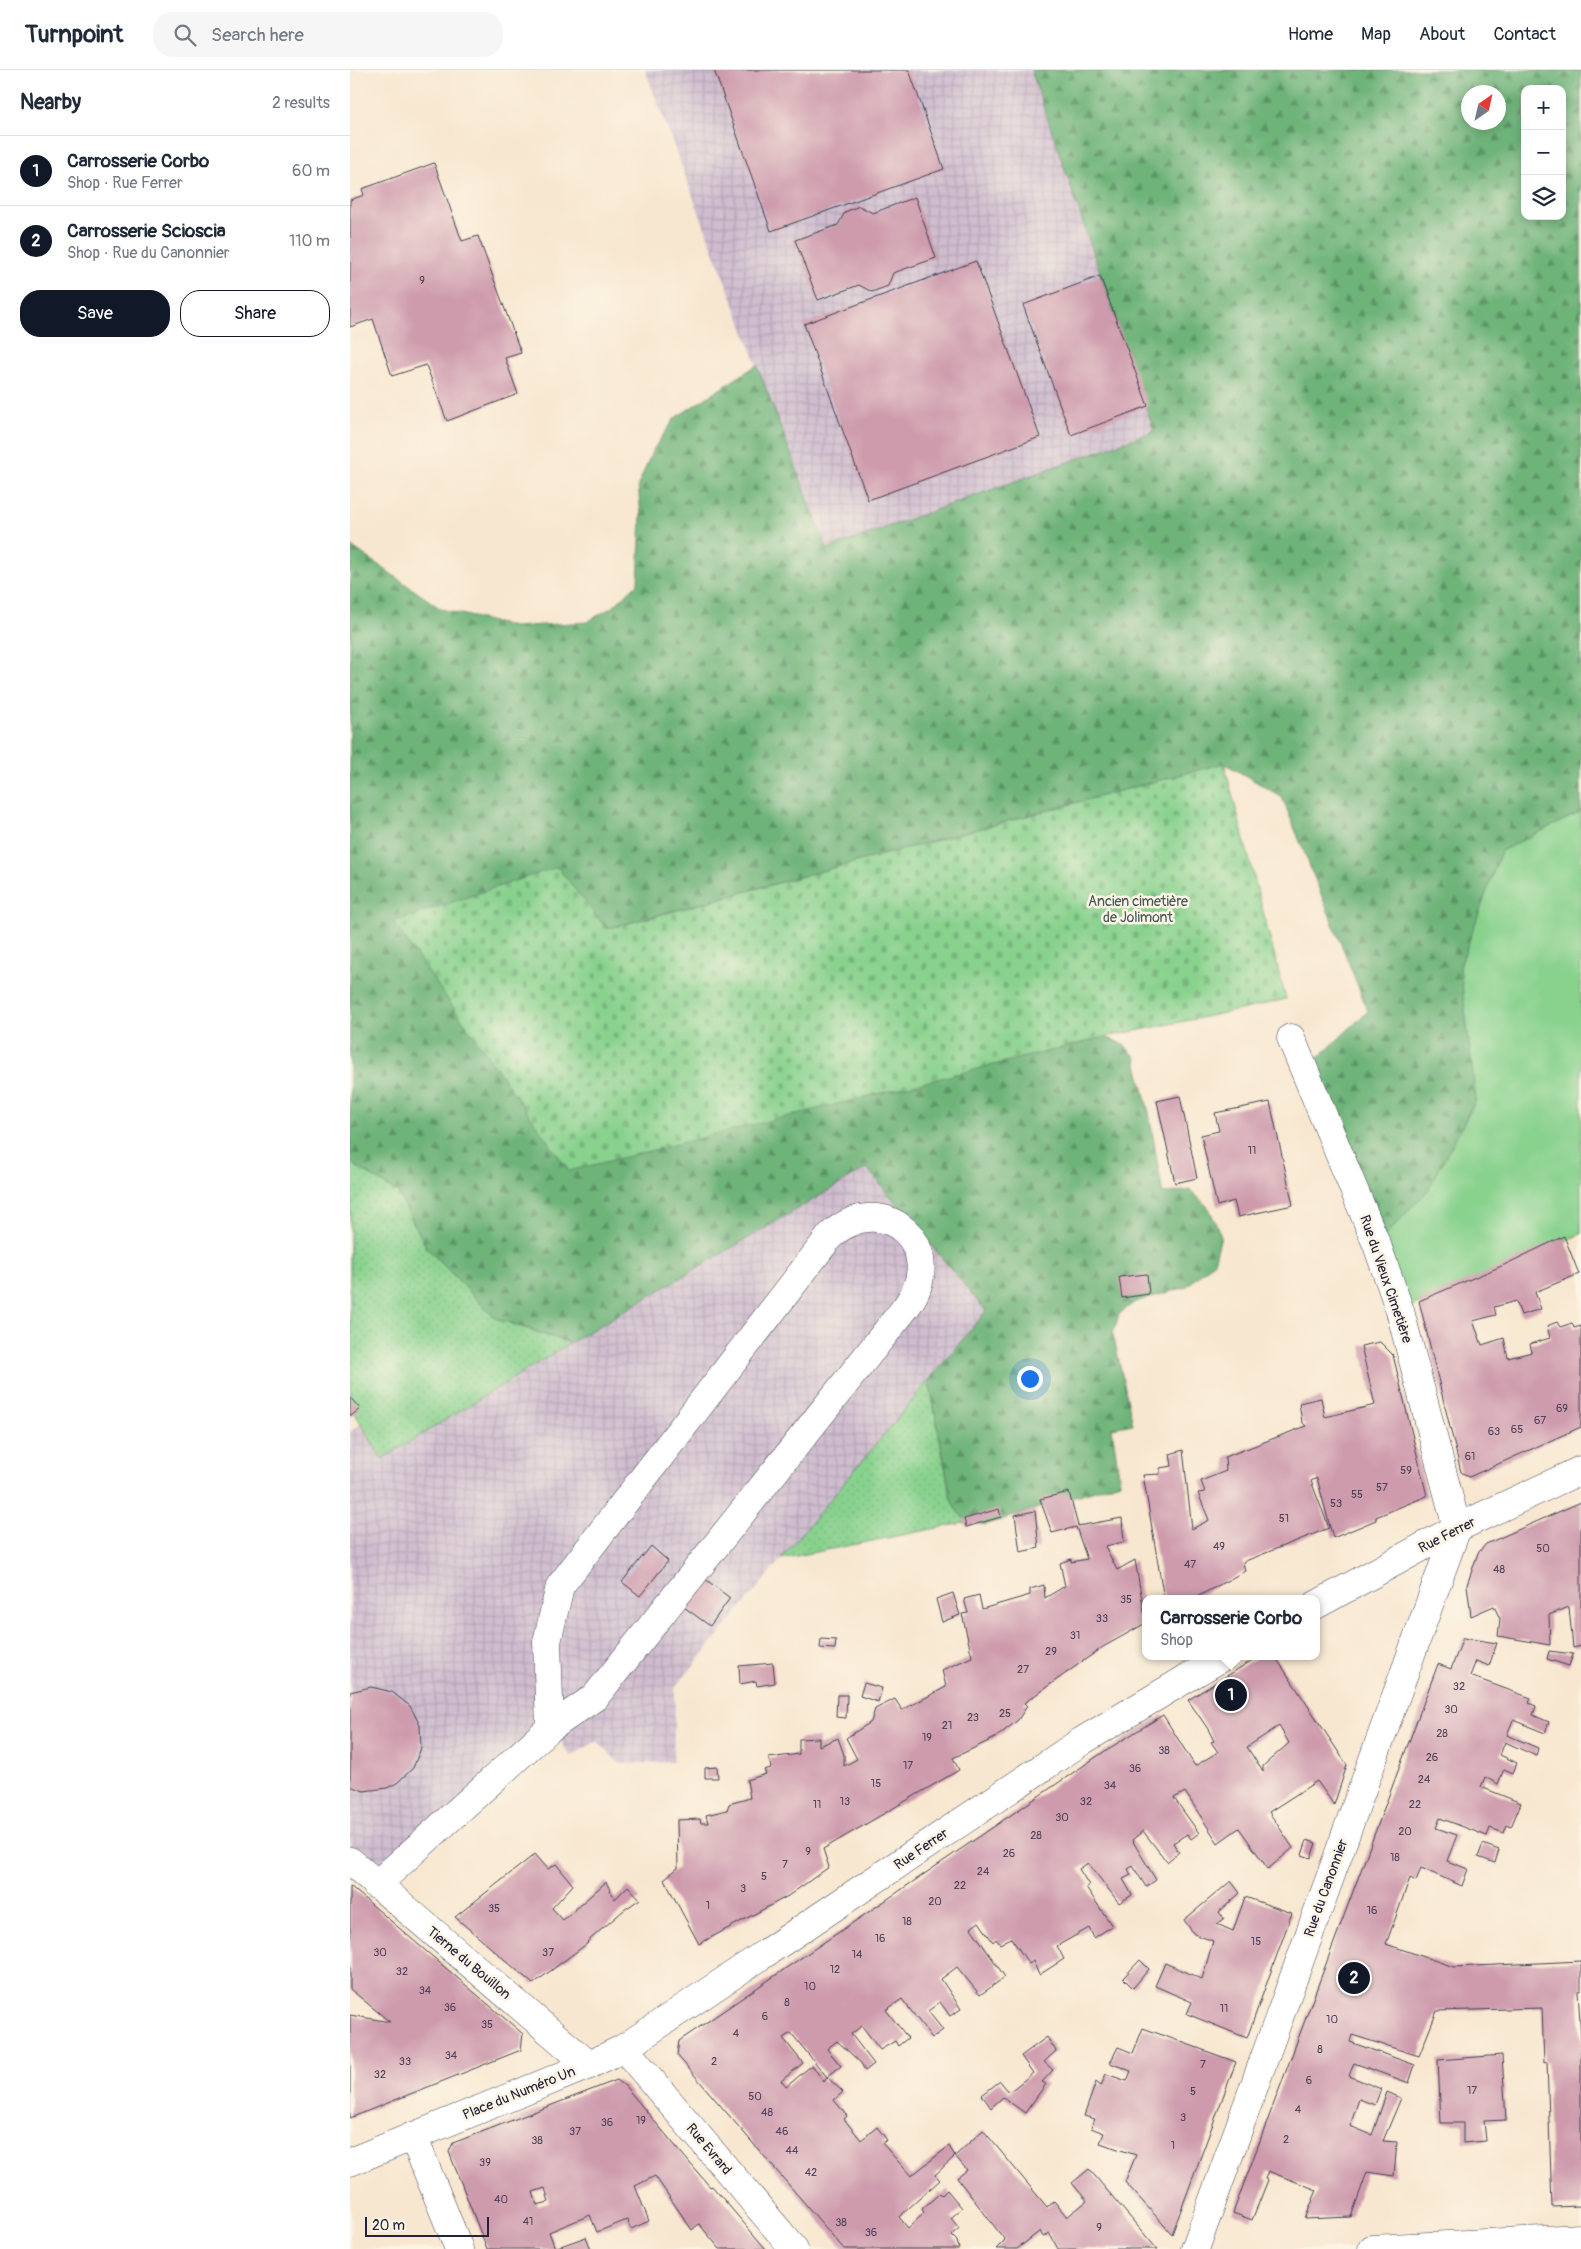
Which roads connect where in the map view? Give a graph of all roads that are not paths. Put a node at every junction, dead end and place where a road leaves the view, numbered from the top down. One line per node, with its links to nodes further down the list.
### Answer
1 (1291, 1038): 3 (street, Rue du Vieux Cimetière)
2 (1581, 1470): 3 (street, Rue Ferrer)
3 (1457, 1528): 4 (street, Rue Ferrer); 16 (street, Rue du Canonnier)
4 (1320, 1603)
5 (1217, 1660): 9 (street, Rue Ferrer)
6 (550, 1728): 6 (street); 8 (street)
7 (350, 1861): 8 (street, Tierne du Bouillon)
8 (376, 1884): 10 (street, Tierne du Bouillon)
9 (624, 2048): 10 (street, Place du Numéro Un); 15 (street, Rue Evrard)
10 (589, 2065): 11 (street, Place du Numéro Un)
11 (413, 2136): 12 (street, Place du Numéro Un); 14 (street)
12 (350, 2162)
13 (1581, 2238): 17 (street)
14 (459, 2249)
15 (794, 2249)
16 (1195, 2249)
17 (1372, 2249)

